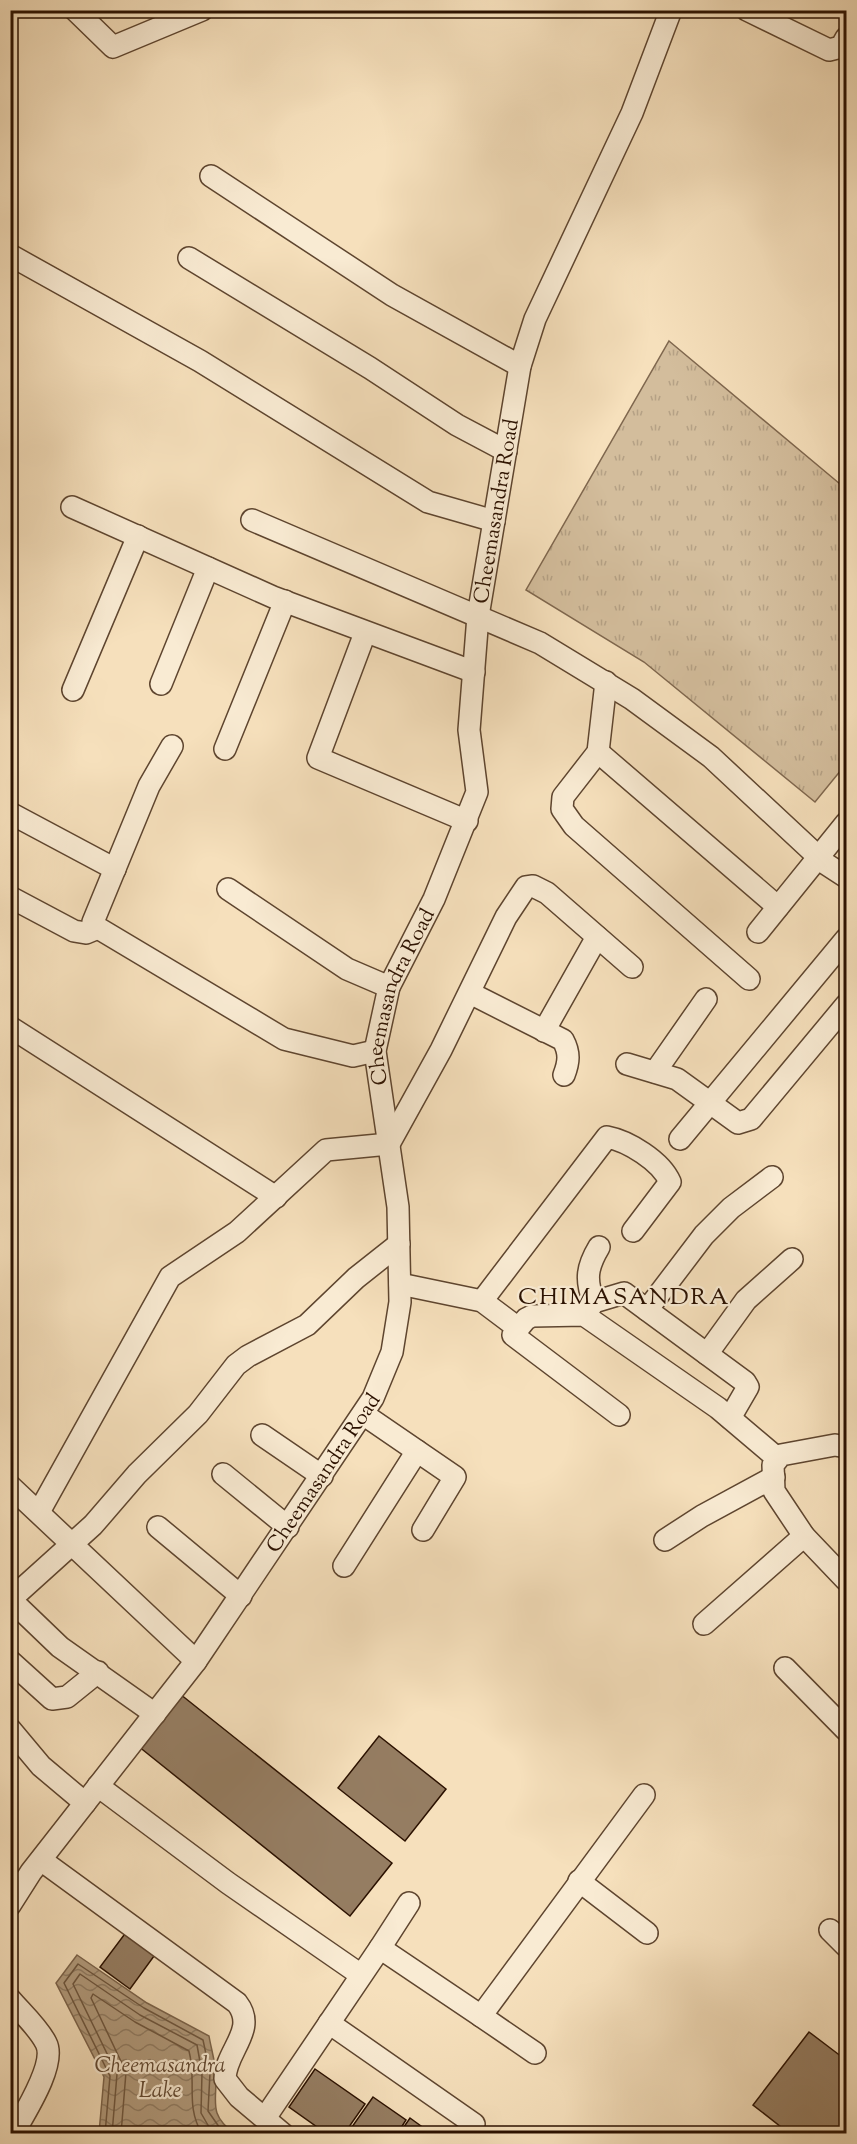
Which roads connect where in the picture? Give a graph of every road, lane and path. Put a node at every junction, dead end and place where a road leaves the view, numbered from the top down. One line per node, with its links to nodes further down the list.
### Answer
1 (75, 10): 4 (street)
2 (671, 10): 9 (street, Cheemasandra Road)
3 (747, 10): 5 (street)
4 (194, 12)
5 (846, 38)
6 (211, 176): 9 (street)
7 (10, 255): 13 (street)
8 (189, 258): 10 (street)
9 (520, 366): 10 (street, Cheemasandra Road)
10 (506, 451): 13 (street, Cheemasandra Road)
11 (72, 507): 14 (street)
12 (252, 520): 17 (street)
13 (494, 521): 17 (street, Cheemasandra Road)
14 (138, 536): 15 (street); 22 (street)
15 (208, 567): 16 (street); 21 (street)
16 (285, 601): 18 (street); 24 (street)
17 (478, 616): 19 (street, Cheemasandra Road); 20 (street)
18 (365, 633): 19 (street); 27 (street)
19 (474, 672): 27 (street, Cheemasandra Road)
20 (606, 682): 25 (street); 29 (street)
21 (161, 684)
22 (73, 690)
23 (172, 747): 30 (street)
24 (225, 749)
25 (598, 752): 34 (street); 40 (street)
26 (10, 813): 30 (street)
27 (467, 820): 41 (street, Cheemasandra Road)
28 (846, 823): 29 (street)
29 (820, 858): 31 (street); 34 (street)
30 (115, 869): 35 (street)
31 (846, 877)
32 (228, 890): 41 (street)
33 (10, 897): 35 (street)
34 (778, 907): 36 (street)
35 (98, 928): 47 (street)
36 (758, 932)
37 (597, 937): 39 (street); 42 (street); 46 (street)
38 (846, 939): 51 (street)
39 (632, 967)
40 (748, 979)
41 (389, 987): 47 (street, Cheemasandra Road)
42 (470, 993): 46 (street); 53 (street)
43 (706, 999): 49 (street)
44 (846, 1005): 51 (street)
45 (10, 1028): 55 (street)
46 (544, 1031): 50 (street)
47 (375, 1051): 53 (street, Cheemasandra Road)
48 (627, 1064): 49 (street)
49 (655, 1072): 51 (street)
50 (564, 1075)
51 (709, 1102): 52 (street)
52 (680, 1139)
53 (389, 1144): 55 (street); 57 (street, Cheemasandra Road)
54 (772, 1177): 63 (street)
55 (276, 1197): 76 (street)
56 (633, 1231): 61 (street)
57 (399, 1244): 60 (street, Cheemasandra Road); 82 (street)
58 (599, 1247): 62 (street)
59 (792, 1259): 65 (street)
60 (400, 1284): 61 (street); 66 (street, Cheemasandra Road)
61 (482, 1301): 64 (street)
62 (589, 1309): 63 (street); 64 (street); 68 (street)
63 (647, 1310): 65 (street)
64 (518, 1328): 67 (street)
65 (707, 1354): 68 (street)
66 (363, 1414): 71 (street); 74 (street, Cheemasandra Road)
67 (619, 1415)
68 (730, 1418): 72 (street)
69 (262, 1435): 74 (street)
70 (846, 1447): 72 (street)
71 (417, 1451): 79 (street); 83 (street)
72 (776, 1467): 80 (street); 81 (street)
73 (223, 1474): 78 (street)
74 (322, 1476): 78 (street, Cheemasandra Road)
75 (10, 1486): 76 (street)
76 (39, 1512): 82 (street)
77 (158, 1527): 85 (street)
78 (288, 1527): 85 (street, Cheemasandra Road)
79 (423, 1530)
80 (804, 1536): 84 (street); 87 (street)
81 (665, 1540)
82 (74, 1544): 86 (street); 88 (street)
83 (344, 1566)
84 (846, 1580)
85 (241, 1596): 88 (street, Cheemasandra Road)
86 (11, 1599): 91 (street)
87 (704, 1624)
88 (196, 1660): 92 (street, Cheemasandra Road)
89 (10, 1661): 91 (street)
90 (785, 1668): 94 (street)
91 (98, 1672): 92 (street)
92 (155, 1714): 95 (street, Cheemasandra Road)
93 (10, 1729): 97 (street)
94 (846, 1730)
95 (98, 1786): 97 (street, Cheemasandra Road); 106 (street)
96 (644, 1796): 99 (street)
97 (85, 1803): 98 (street, Cheemasandra Road)
98 (41, 1860): 101 (street, Cheemasandra Road); 111 (street)
99 (579, 1881): 103 (street); 108 (street)
100 (409, 1903): 105 (street)
101 (10, 1905)
102 (830, 1930): 104 (street)
103 (647, 1933)
104 (846, 1946)
105 (380, 1948): 106 (street); 108 (street)
106 (361, 1975): 109 (street)
107 (10, 1999): 112 (street)
108 (482, 2016): 110 (street)
109 (329, 2023): 111 (street); 113 (street)
110 (535, 2053)
111 (265, 2118): 114 (street)
112 (15, 2124)
113 (474, 2124)
114 (283, 2133)

